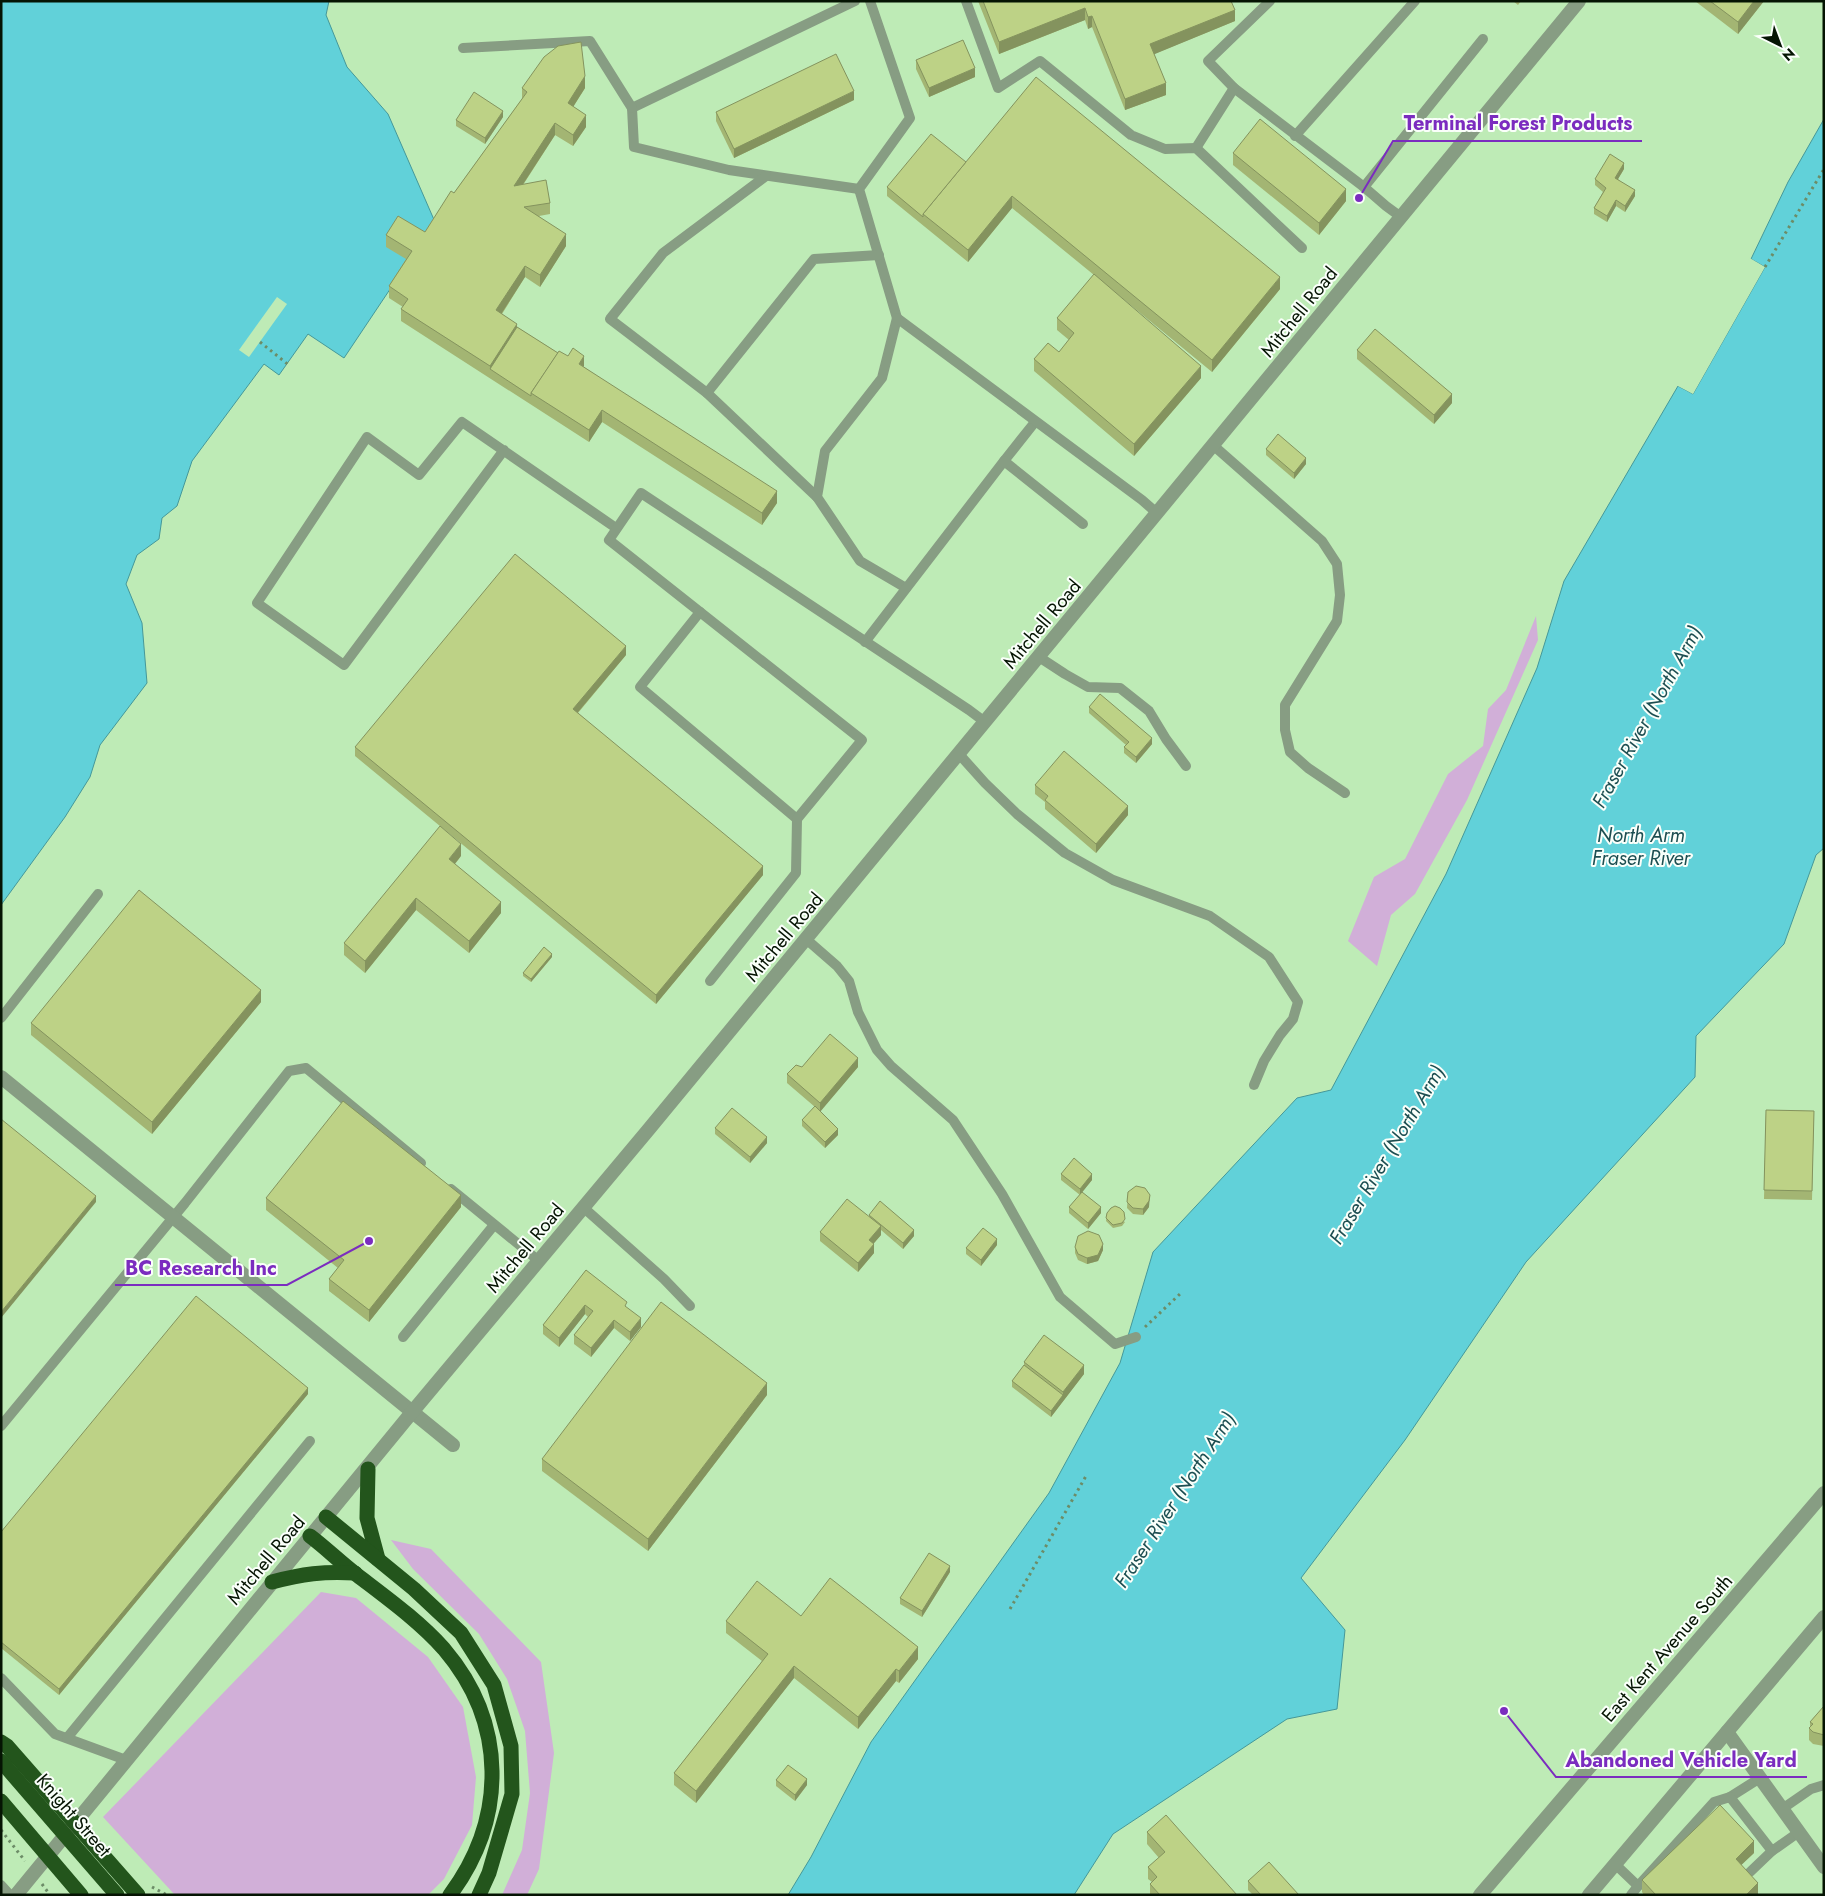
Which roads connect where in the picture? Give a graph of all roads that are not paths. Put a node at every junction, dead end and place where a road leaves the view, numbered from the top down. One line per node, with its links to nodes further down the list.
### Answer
1 (855, 1): 10 (lane)
2 (870, 1): 15 (lane)
3 (966, 1): 12 (lane)
4 (1270, 1): 9 (lane)
5 (1415, 1): 11 (lane)
6 (1579, 1): 16 (street, Mitchell Road)
7 (1483, 39): 14 (lane)
8 (463, 48): 10 (lane)
9 (1234, 88): 11 (lane); 12 (lane)
10 (632, 108): 13 (lane)
11 (1295, 136): 14 (lane)
12 (1196, 148): 17 (lane)
13 (766, 176): 15 (lane); 20 (lane)
14 (1364, 187): 16 (lane)
15 (859, 189): 18 (lane)
16 (1401, 218): 22 (street, Mitchell Road)
17 (1302, 248)
18 (878, 255): 19 (lane); 20 (lane)
19 (897, 318): 21 (lane); 25 (lane)
20 (707, 393): 25 (lane)
21 (1035, 422): 24 (lane); 26 (lane)
22 (1214, 446): 26 (street, Mitchell Road); 36 (lane)
23 (504, 450): 23 (lane); 28 (lane)
24 (1004, 461): 27 (lane); 29 (lane)
25 (817, 497): 29 (lane)
26 (1158, 514): 32 (street, Mitchell Road)
27 (1083, 524)
28 (616, 528): 30 (lane); 31 (lane)
29 (906, 588): 31 (lane)
30 (700, 612): 37 (lane); 37 (lane)
31 (865, 642): 33 (lane)
32 (1039, 657): 33 (street, Mitchell Road); 35 (lane)
33 (985, 722): 34 (street, Mitchell Road)
34 (959, 754): 39 (street, Mitchell Road); 43 (lane)
35 (1186, 766)
36 (1345, 793)
37 (798, 819): 40 (lane)
38 (98, 894): 41 (lane)
39 (806, 940): 46 (street, Mitchell Road); 52 (lane)
40 (710, 980)
41 (1, 1018)
42 (1, 1077): 47 (street)
43 (1254, 1085)
44 (427, 1168): 47 (lane)
45 (442, 1181): 48 (lane)
46 (584, 1208): 49 (street, Mitchell Road); 50 (lane)
47 (173, 1217): 53 (street); 54 (lane)
48 (494, 1225): 49 (lane); 51 (lane)
49 (539, 1261): 53 (street, Mitchell Road)
50 (690, 1306)
51 (404, 1337)
52 (1136, 1337)
53 (413, 1411): 56 (street); 57 (street, Mitchell Road)
54 (1, 1426)
55 (310, 1442): 67 (lane)
56 (453, 1445)
57 (368, 1469): 59 (street, Mitchell Road); 61 (highway)
58 (1824, 1493): 90 (street, East Kent Avenue South)
59 (326, 1517): 60 (street, Mitchell Road); 61 (highway)
60 (310, 1536): 62 (highway); 63 (street, Mitchell Road)
61 (378, 1559): 89 (highway)
62 (354, 1573): 63 (highway); 88 (highway)
63 (272, 1582): 69 (street, Mitchell Road)
64 (1824, 1618): 66 (street)
65 (1, 1678): 67 (lane)
66 (1727, 1732): 71 (street); 78 (street)
67 (66, 1738): 69 (lane)
68 (1, 1742): 87 (highway)
69 (126, 1760): 84 (street, Mitchell Road)
70 (1, 1762): 86 (highway, Knight Street)
71 (1760, 1778): 73 (lane); 75 (street)
72 (1824, 1785): 75 (lane)
73 (1730, 1797): 77 (lane); 82 (lane)
74 (1, 1801): 85 (highway)
75 (1782, 1810): 76 (street)
76 (1799, 1832): 77 (lane); 79 (street)
77 (1772, 1850): 80 (lane)
78 (1614, 1864): 82 (lane); 91 (street)
79 (1824, 1867)
80 (1750, 1872)
81 (1, 1885): 83 (lane)
82 (1638, 1886): 92 (lane)
83 (10, 1895)
84 (16, 1895)
85 (82, 1895)
86 (117, 1895)
87 (138, 1895)
88 (450, 1895)
89 (479, 1895)
90 (1480, 1895)
91 (1589, 1895)
92 (1631, 1895)

